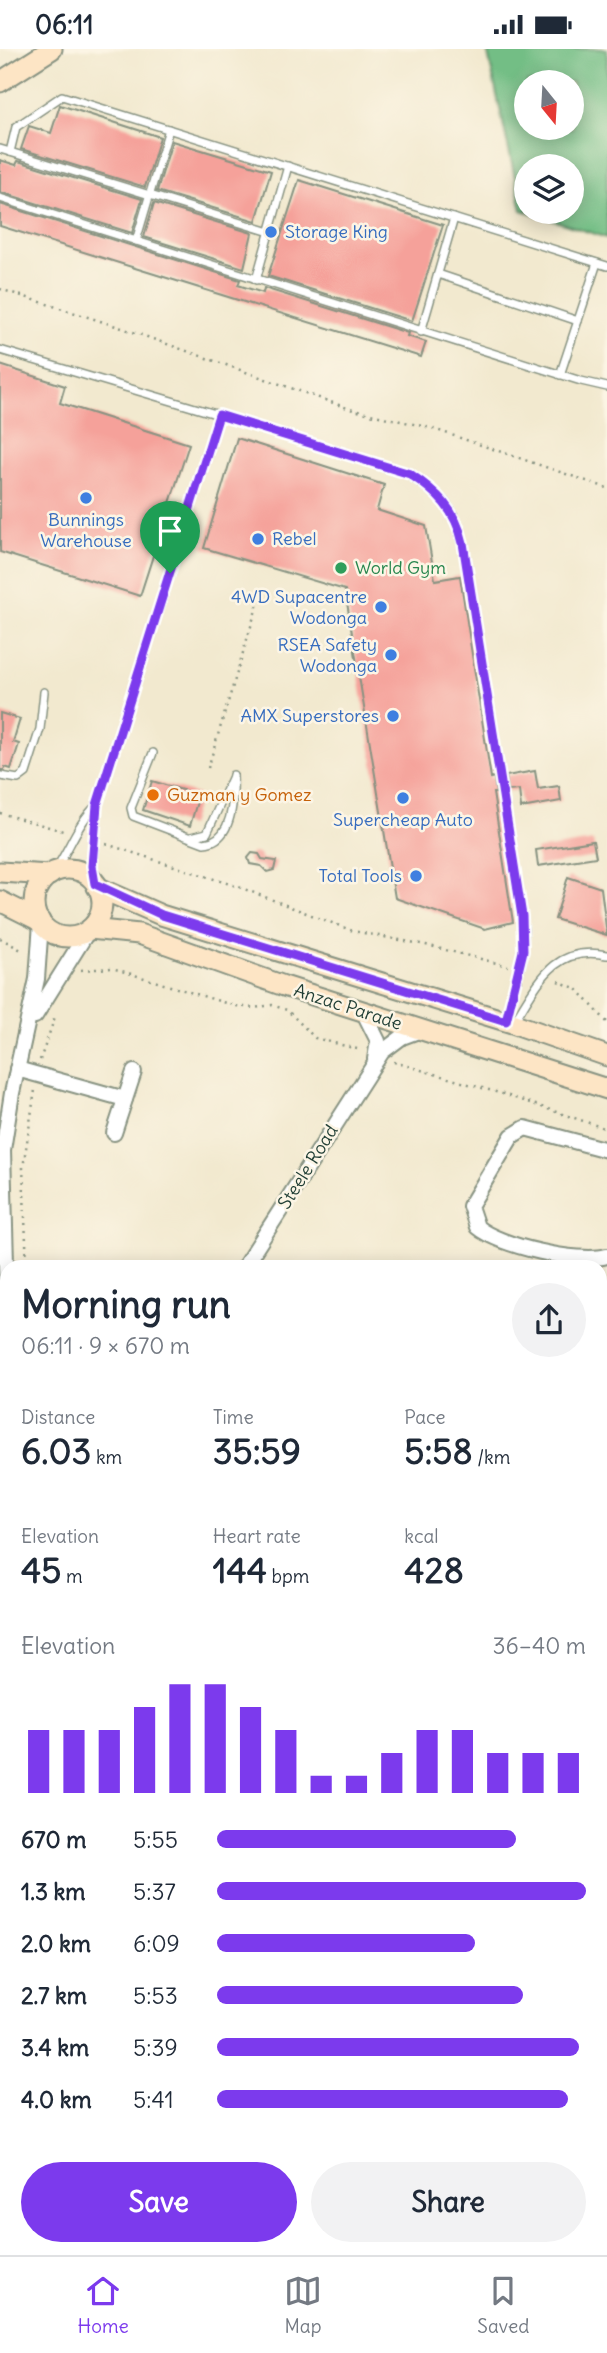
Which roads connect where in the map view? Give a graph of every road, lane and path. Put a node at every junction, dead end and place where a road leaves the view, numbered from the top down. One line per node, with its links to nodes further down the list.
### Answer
1 (52, 49): 2 (main road)
2 (0, 82)
3 (169, 129): 5 (lane); 6 (lane); 7 (lane)
4 (0, 149): 5 (lane)
5 (10, 152): 7 (lane)
6 (288, 166): 9 (lane); 10 (lane)
7 (149, 197): 10 (lane); 11 (lane)
8 (0, 198): 11 (lane)
9 (454, 218): 12 (lane); 14 (lane)
10 (270, 232): 15 (lane)
11 (136, 241): 15 (lane)
12 (597, 263): 13 (lane); 17 (lane)
13 (607, 266)
14 (438, 274): 17 (lane); 18 (lane)
15 (256, 280): 18 (lane)
16 (0, 289): 23 (path)
17 (578, 321): 20 (lane)
18 (421, 332): 20 (lane)
19 (0, 350): 22 (lane)
20 (560, 375): 21 (lane)
21 (607, 387)
22 (219, 415): 29 (lane); 44 (lane)
23 (607, 488)
24 (258, 600): 27 (path)
25 (44, 692): 28 (lane)
26 (153, 753): 32 (lane)
27 (208, 768)
28 (1, 776)
29 (97, 805): 31 (lane); 33 (lane)
30 (0, 813): 31 (path)
31 (76, 834): 35 (lane)
32 (189, 838): 32 (lane)
33 (95, 841): 36 (lane); 44 (path)
34 (0, 872): 35 (main road)
35 (52, 874): 36 (main road); 38 (main road)
36 (96, 885): 39 (main road); 48 (main road, Anzac Parade)
37 (0, 901): 38 (main road)
38 (41, 922): 39 (main road); 42 (street)
39 (89, 930): 43 (street); 47 (main road, Anzac Parade)
40 (0, 938): 42 (path)
41 (607, 955): 45 (lane)
42 (39, 958): 50 (street)
43 (63, 967): 50 (street); 53 (path)
44 (519, 970): 48 (lane)
45 (544, 976): 48 (lane); 49 (path)
46 (58, 1007): 56 (path)
47 (364, 1013): 51 (main road, Anzac Parade); 53 (street)
48 (509, 1022): 52 (main road, Anzac Parade)
49 (607, 1022)
50 (28, 1029): 54 (street)
51 (421, 1030): 53 (street, Steele Road); 57 (main road, Anzac Parade)
52 (607, 1056)
53 (376, 1060): 59 (path); 66 (street, Steele Road)
54 (17, 1069): 56 (street); 61 (street)
55 (134, 1072): 58 (street)
56 (36, 1074): 58 (street); 65 (path)
57 (607, 1089)
58 (125, 1099): 60 (street)
59 (607, 1129)
60 (114, 1133)
61 (2, 1150): 64 (street)
62 (607, 1150): 63 (street)
63 (607, 1256)
64 (6, 1260)
65 (27, 1260)
66 (248, 1260)

